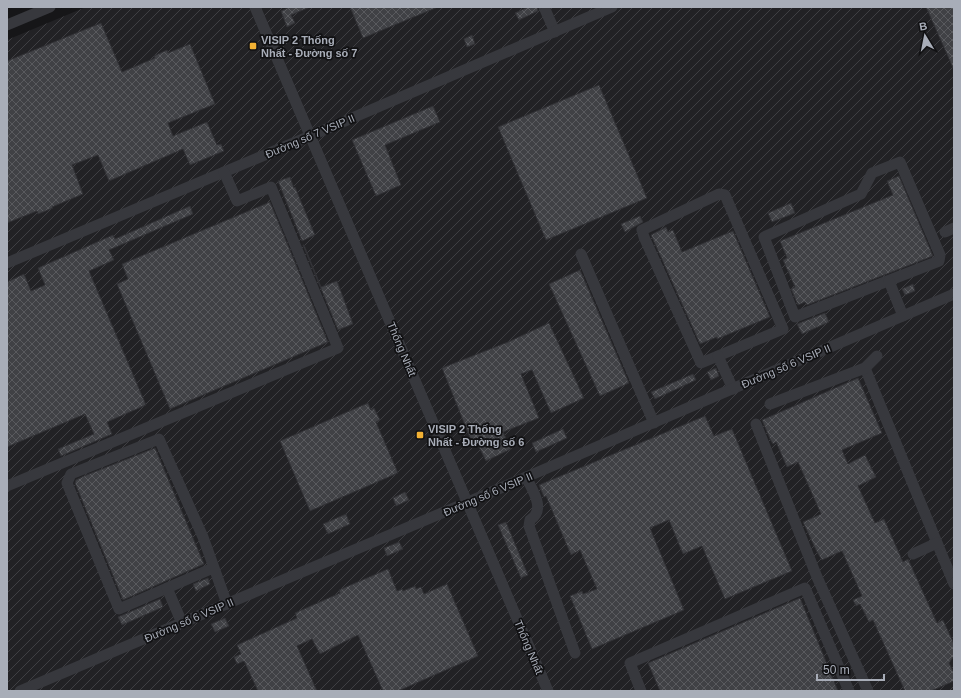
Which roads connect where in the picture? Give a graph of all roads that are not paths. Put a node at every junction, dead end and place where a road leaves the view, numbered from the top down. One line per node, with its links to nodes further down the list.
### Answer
1 (50, 7): 5 (street)
2 (255, 7): 7 (street, Thống Nhất)
3 (544, 7): 6 (street)
4 (612, 7): 6 (street, Đường số 7 VSIP II)
5 (7, 25)
6 (555, 32): 7 (street, Đường số 7 VSIP II)
7 (310, 136): 8 (street, Đường số 7 VSIP II); 23 (street, Thống Nhất)
8 (224, 172): 10 (street, Đường số 7 VSIP II); 22 (street)
9 (581, 254): 19 (street)
10 (7, 263)
11 (889, 281): 11 (street); 13 (street)
12 (954, 294): 13 (street, Đường số 6 VSIP II)
13 (903, 316): 17 (street, Đường số 6 VSIP II)
14 (718, 356): 14 (street); 17 (street)
15 (877, 356): 16 (street)
16 (865, 368): 18 (street); 24 (street)
17 (733, 389): 19 (street, Đường số 6 VSIP II)
18 (770, 404)
19 (654, 423): 21 (street, Đường số 6 VSIP II)
20 (756, 424): 36 (street)
21 (526, 477): 23 (street, Đường số 6 VSIP II); 31 (street)
22 (7, 486)
23 (468, 502): 29 (street, Đường số 6 VSIP II); 33 (street, Thống Nhất)
24 (936, 543): 25 (street); 27 (street)
25 (913, 554)
26 (213, 568): 28 (street); 28 (street); 29 (street)
27 (954, 584)
28 (167, 588): 30 (street)
29 (228, 604): 30 (street, Đường số 6 VSIP II)
30 (182, 623): 32 (street, Đường số 6 VSIP II)
31 (575, 653)
32 (20, 691)
33 (548, 691)
34 (641, 691): 35 (street)
35 (849, 691)
36 (868, 691)

